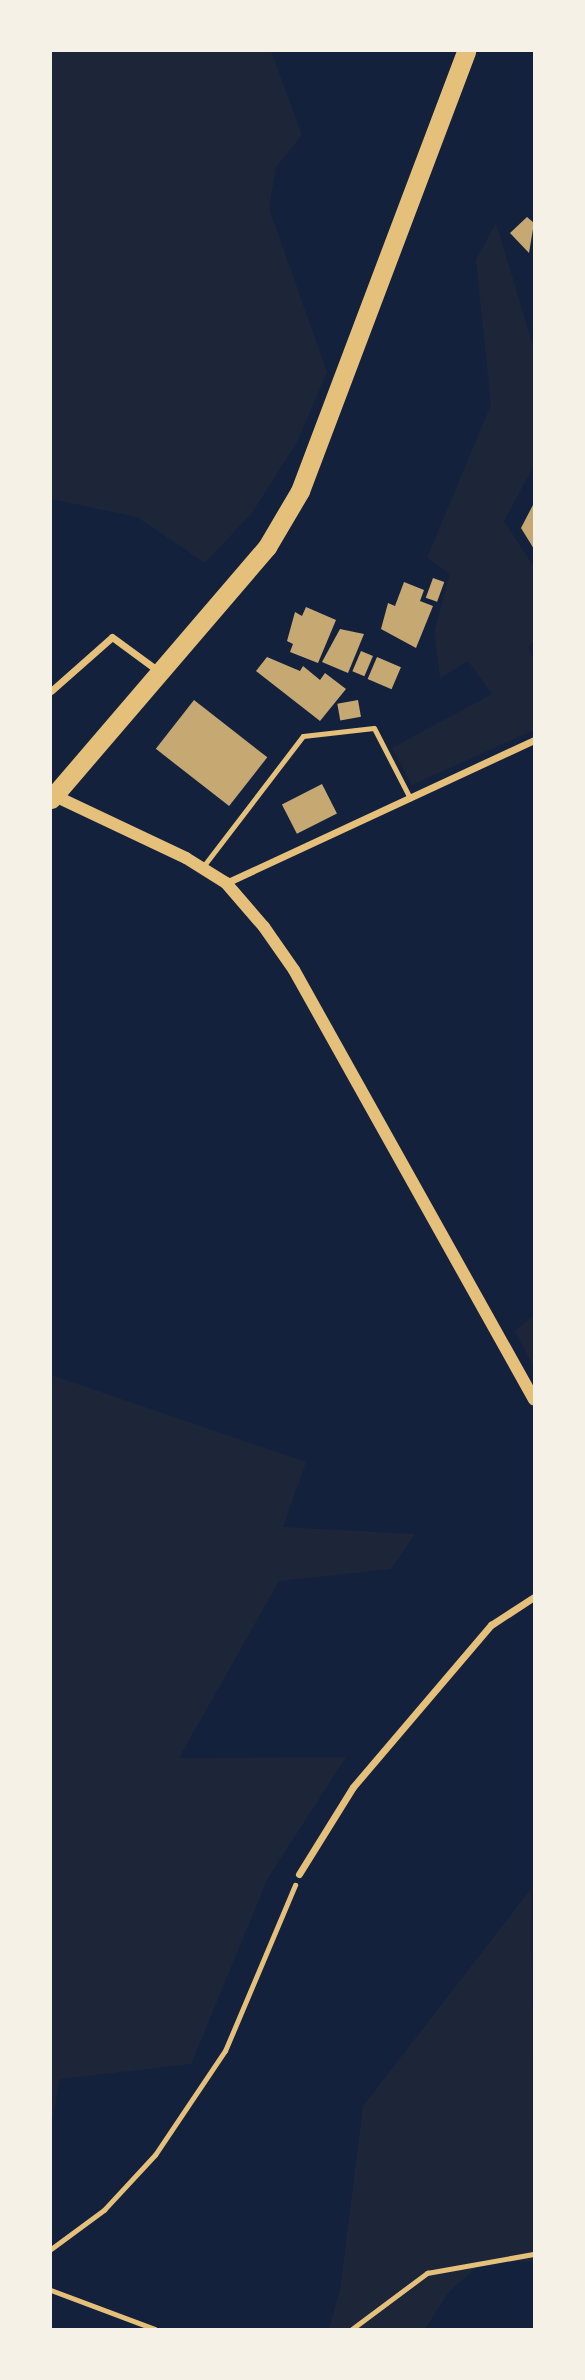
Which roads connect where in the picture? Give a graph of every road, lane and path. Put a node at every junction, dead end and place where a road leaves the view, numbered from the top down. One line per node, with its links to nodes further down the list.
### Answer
1 (466, 51): 2 (highway)
2 (160, 673): 3 (street); 5 (highway)
3 (51, 691)
4 (534, 740): 6 (street)
5 (53, 798): 7 (street)
6 (410, 798): 7 (lane); 8 (street)
7 (202, 868): 8 (street)
8 (226, 883): 9 (street)
9 (534, 1400)
10 (534, 1597): 11 (street)
11 (299, 1874): 12 (path)
12 (51, 2249)
13 (534, 2254): 16 (path)
14 (51, 2290): 15 (path)
15 (155, 2329)
16 (352, 2329)

